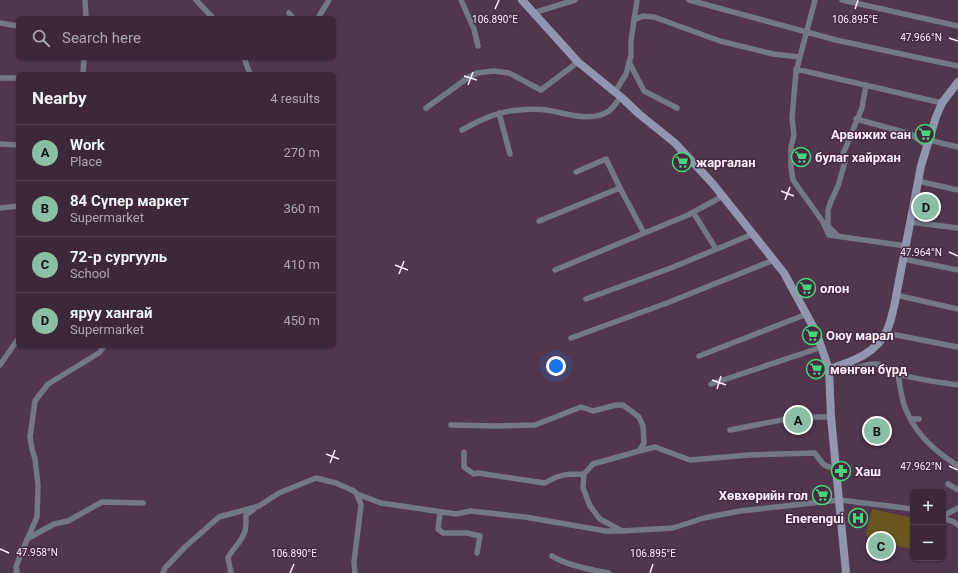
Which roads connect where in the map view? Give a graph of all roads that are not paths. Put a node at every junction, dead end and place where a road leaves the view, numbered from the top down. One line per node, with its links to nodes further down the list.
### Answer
1 (85, 0): 12 (street)
2 (196, 0): 13 (street)
3 (329, 0): 14 (street)
4 (461, 0): 20 (street)
5 (522, 0): 11 (main road)
6 (576, 0): 11 (street)
7 (637, 0): 15 (street)
8 (690, 0): 19 (street)
9 (815, 0): 19 (street)
10 (842, 0): 18 (street)
11 (533, 13): 24 (main road)
12 (86, 16)
13 (211, 16)
14 (319, 16)
15 (634, 20): 21 (street); 25 (street)
16 (0, 24): 17 (street)
17 (16, 26)
18 (958, 26)
19 (806, 31): 21 (street); 26 (street)
20 (478, 46)
21 (799, 58): 27 (street)
22 (84, 60): 28 (street)
23 (245, 60): 29 (street)
24 (578, 62): 34 (main road); 36 (street)
25 (629, 62): 34 (street); 37 (street)
26 (958, 66)
27 (796, 69): 33 (street); 59 (street)
28 (82, 72)
29 (249, 72)
30 (0, 78): 31 (street)
31 (16, 78)
32 (958, 82): 35 (main road)
33 (866, 85): 35 (street); 39 (street)
34 (618, 95): 38 (street); 50 (main road)
35 (942, 103): 41 (main road)
36 (426, 108)
37 (677, 108)
38 (499, 113): 40 (street); 45 (street)
39 (856, 119): 41 (street); 59 (street)
40 (462, 130)
41 (928, 143): 44 (street); 47 (main road)
42 (0, 144): 43 (street)
43 (16, 145)
44 (958, 147)
45 (510, 154)
46 (576, 172): 48 (street)
47 (918, 181): 49 (street); 55 (main road)
48 (620, 188): 54 (street); 57 (street)
49 (958, 190)
50 (724, 196): 53 (street); 58 (main road)
51 (16, 206): 52 (street)
52 (0, 208)
53 (693, 212): 57 (street); 61 (street)
54 (538, 221)
55 (910, 222): 56 (street); 60 (main road)
56 (958, 228)
57 (644, 233): 64 (street)
58 (753, 234): 61 (street); 62 (main road)
59 (838, 236): 60 (street)
60 (906, 246): 63 (main road)
61 (716, 249): 67 (street)
62 (774, 260): 69 (main road); 71 (street)
63 (903, 260): 65 (street); 66 (main road)
64 (555, 270)
65 (958, 270)
66 (896, 295): 68 (street); 70 (main road)
67 (586, 299)
68 (958, 309)
69 (807, 314): 73 (main road); 76 (street)
70 (886, 333): 74 (street); 77 (main road)
71 (571, 338)
72 (16, 342): 78 (street)
73 (822, 347): 79 (main road); 81 (street)
74 (958, 347)
75 (103, 348): 107 (street)
76 (699, 356)
77 (844, 364): 79 (main road); 80 (street)
78 (0, 365)
79 (828, 369): 83 (main road)
80 (898, 374): 82 (street); 84 (street)
81 (712, 384)
82 (958, 385)
83 (831, 417): 87 (street); 91 (main road)
84 (911, 419): 85 (street); 90 (street)
85 (919, 419)
86 (451, 425): 88 (street)
87 (730, 430)
88 (639, 450): 91 (street); 93 (street)
89 (464, 452): 93 (street)
90 (958, 466): 92 (street)
91 (836, 468): 97 (main road)
92 (958, 472)
93 (584, 474): 106 (street)
94 (948, 484): 95 (street)
95 (958, 490)
96 (357, 494): 99 (street); 102 (street); 113 (street)
97 (840, 500): 101 (street); 106 (street); 115 (main road)
98 (144, 503): 107 (street)
99 (259, 506): 111 (street); 112 (street)
100 (958, 508): 103 (street)
101 (910, 510)
102 (440, 512): 106 (street); 108 (street)
103 (946, 515)
104 (946, 518): 105 (street)
105 (958, 525)
106 (622, 531)
107 (26, 539): 110 (street)
108 (477, 553)
109 (552, 556): 114 (street)
110 (17, 573)
111 (162, 573)
112 (231, 573)
113 (354, 573)
114 (609, 573)
115 (846, 573)

